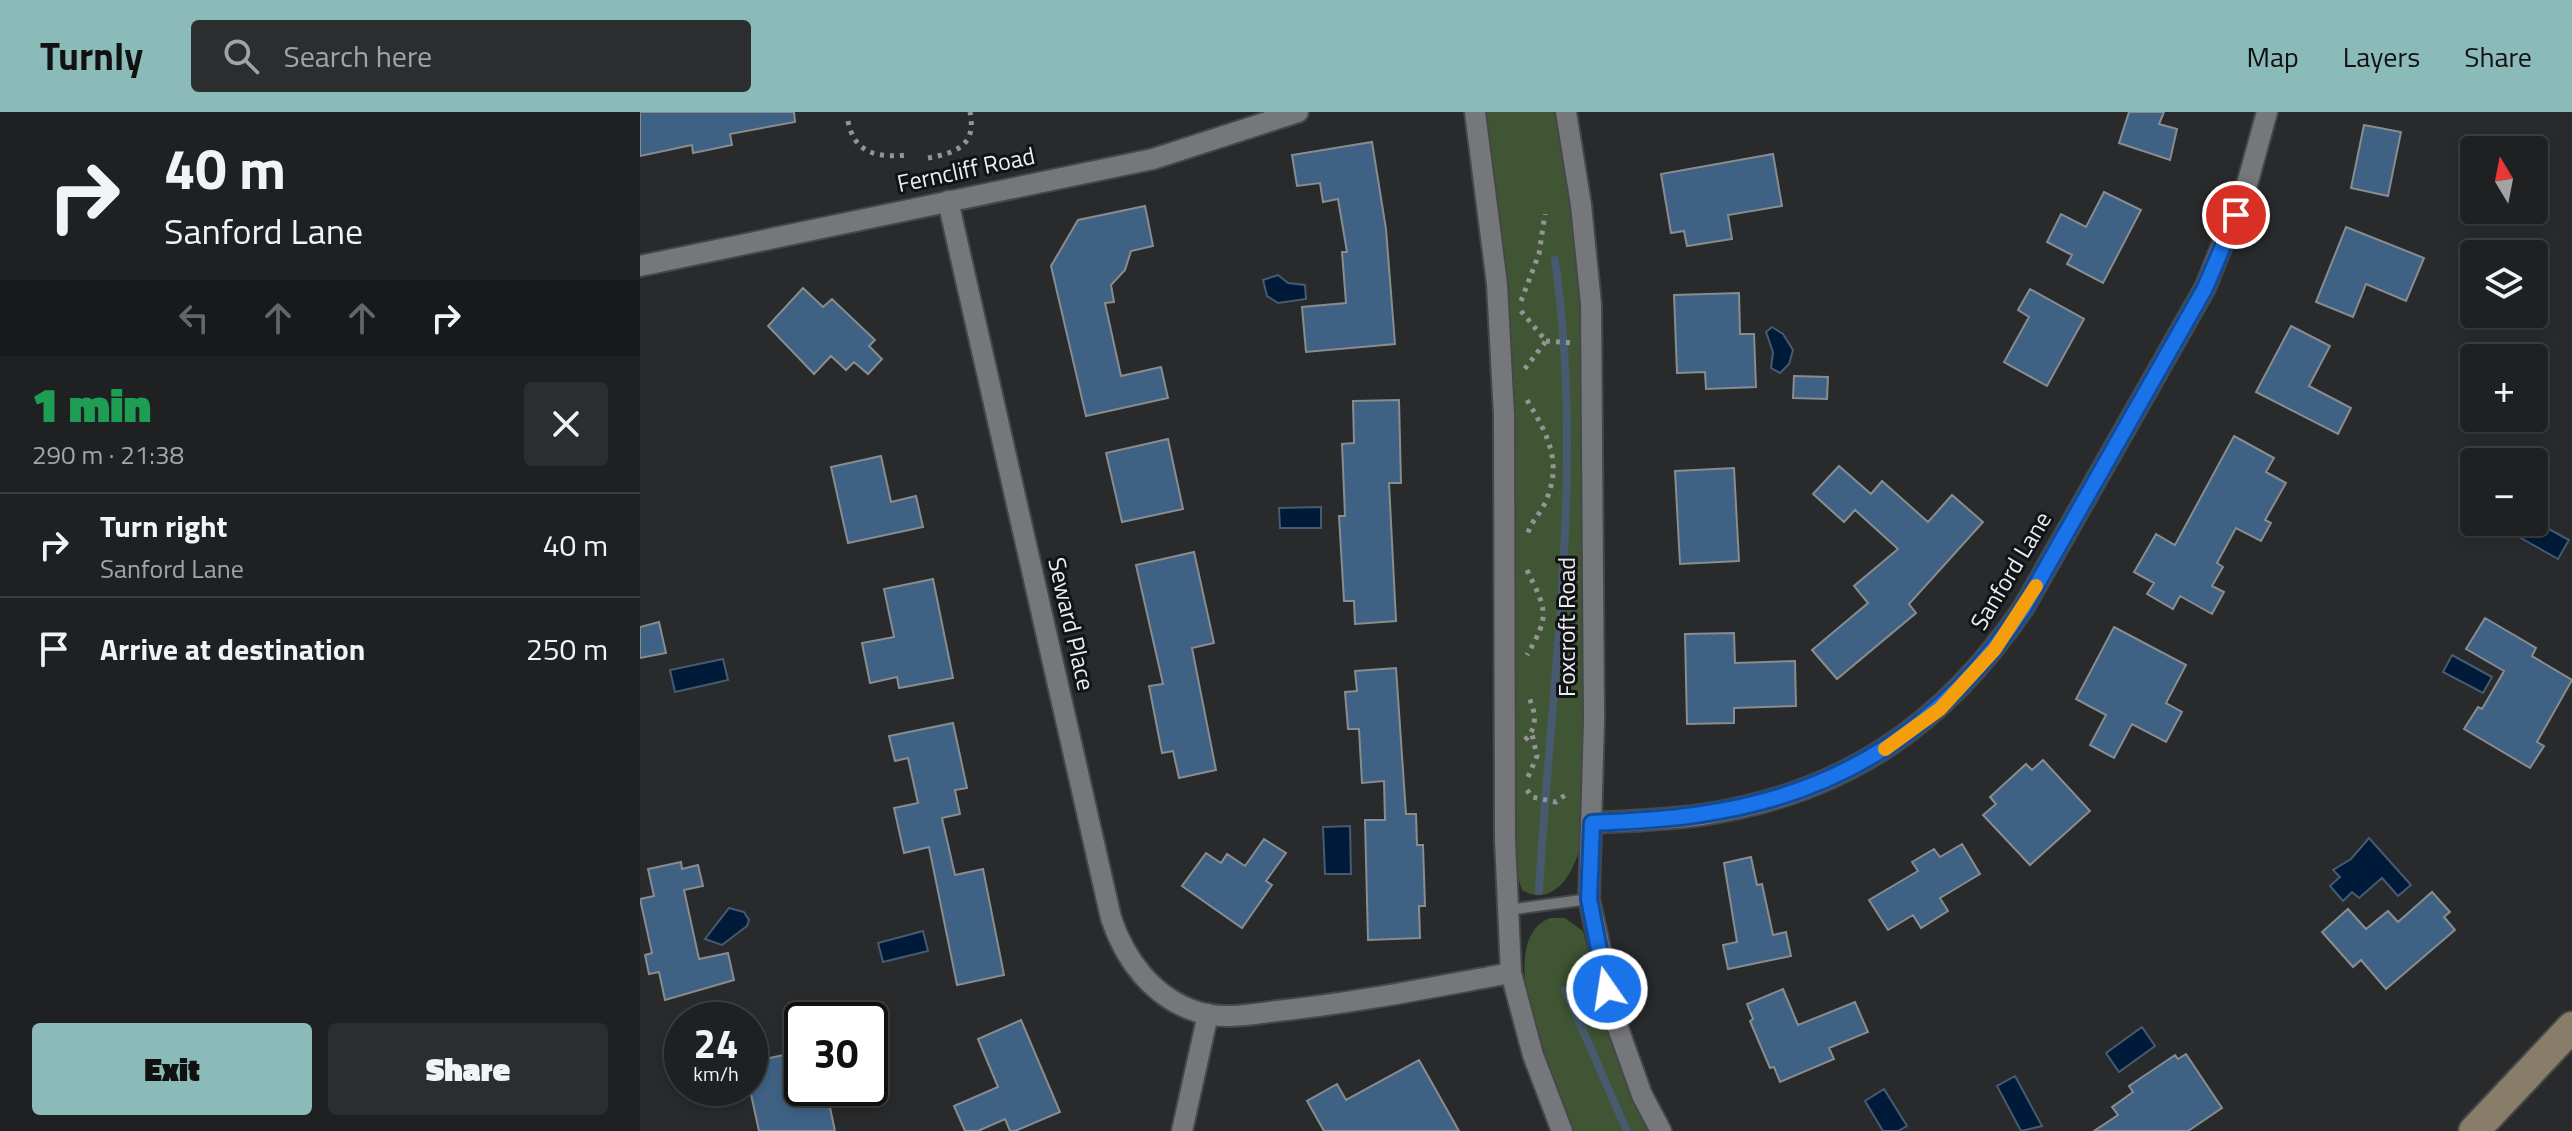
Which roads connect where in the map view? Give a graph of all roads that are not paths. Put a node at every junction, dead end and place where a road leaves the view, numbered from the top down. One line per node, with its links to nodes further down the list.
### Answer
1 (1298, 112): 5 (street, Ferncliff Road)
2 (1475, 112): 9 (street)
3 (1566, 112): 7 (street, Foxcroft Road)
4 (2267, 112): 7 (street, Sanford Lane)
5 (948, 201): 6 (street, Ferncliff Road); 11 (street, Seward Place)
6 (640, 266)
7 (1592, 823): 8 (street, Foxcroft Road)
8 (1589, 899): 9 (lane); 15 (street, Foxcroft Road)
9 (1507, 910): 10 (street)
10 (1511, 973): 11 (street, Seward Place); 14 (street)
11 (1208, 1014): 13 (street)
12 (2572, 1027): 16 (main road)
13 (1182, 1131)
14 (1562, 1131)
15 (1661, 1131)
16 (2474, 1131)

